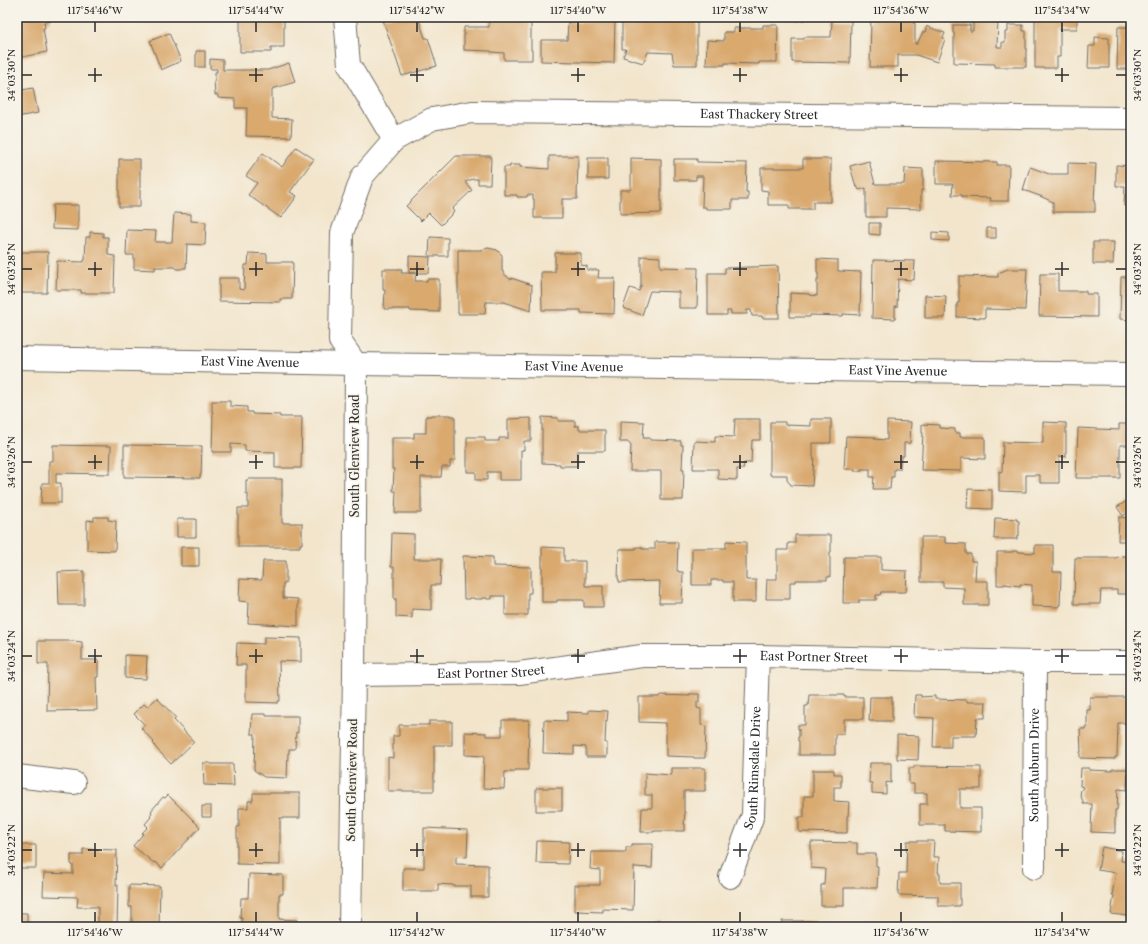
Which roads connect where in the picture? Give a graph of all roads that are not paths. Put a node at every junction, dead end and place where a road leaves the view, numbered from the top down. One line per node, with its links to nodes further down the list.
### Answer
1 (344, 17): 3 (street)
2 (1131, 118): 3 (street, East Thackery Street)
3 (394, 140): 5 (street)
4 (17, 358): 5 (street, East Vine Avenue)
5 (356, 364): 6 (street, East Vine Avenue); 10 (street, South Glenview Road)
6 (1131, 374)
7 (758, 656): 8 (street, East Portner Street); 10 (street, East Portner Street); 14 (street, South Rimsdale Drive)
8 (1035, 662): 9 (street, East Portner Street); 13 (street, South Auburn Drive)
9 (1131, 662)
10 (354, 675): 15 (street, South Glenview Road)
11 (17, 776): 12 (street)
12 (74, 783)
13 (1034, 868)
14 (730, 877)
15 (350, 927)

